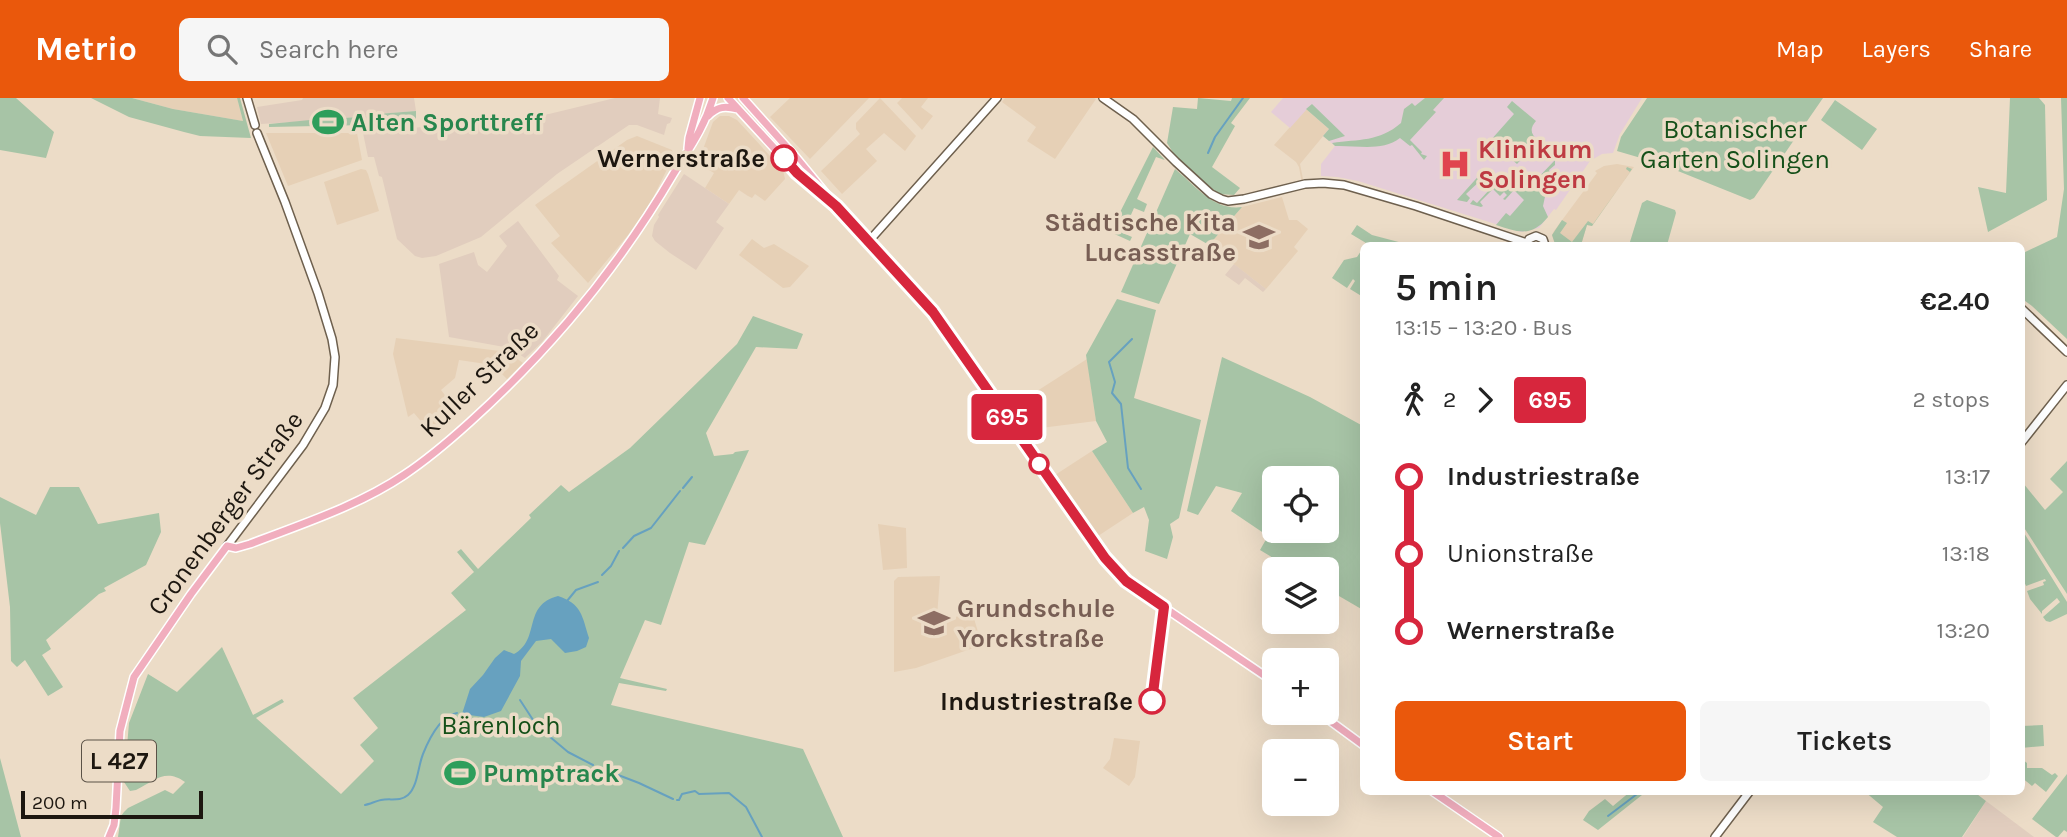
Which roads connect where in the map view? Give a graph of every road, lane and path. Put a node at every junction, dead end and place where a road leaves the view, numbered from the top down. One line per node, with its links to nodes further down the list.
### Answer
1 (247, 98): 10 (street)
2 (700, 98): 12 (main road, Kuller Straße)
3 (713, 98): 9 (main road, Kuller Straße)
4 (728, 98): 8 (main road)
5 (743, 98): 13 (main road)
6 (997, 98): 14 (street)
7 (1103, 98): 15 (street)
8 (738, 109): 9 (main road); 13 (main road)
9 (708, 116): 12 (main road, Kuller Straße)
10 (255, 125)
11 (257, 134): 22 (street, Cronenberger Straße / L 427)
12 (688, 150): 22 (main road, Kuller Straße)
13 (836, 206): 14 (main road)
14 (869, 241): 23 (main road)
15 (1521, 242)
16 (1528, 242): 17 (street)
17 (1544, 242)
18 (2025, 312): 19 (street)
19 (2067, 352)
20 (2067, 385): 21 (street)
21 (2025, 438)
22 (227, 546): 28 (main road, Cronenberger Straße / L 427)
23 (1262, 674)
24 (1336, 725): 25 (main road)
25 (1360, 743)
26 (1438, 795): 29 (main road)
27 (1747, 795): 30 (street)
28 (109, 837)
29 (1499, 837)
30 (1715, 837)

